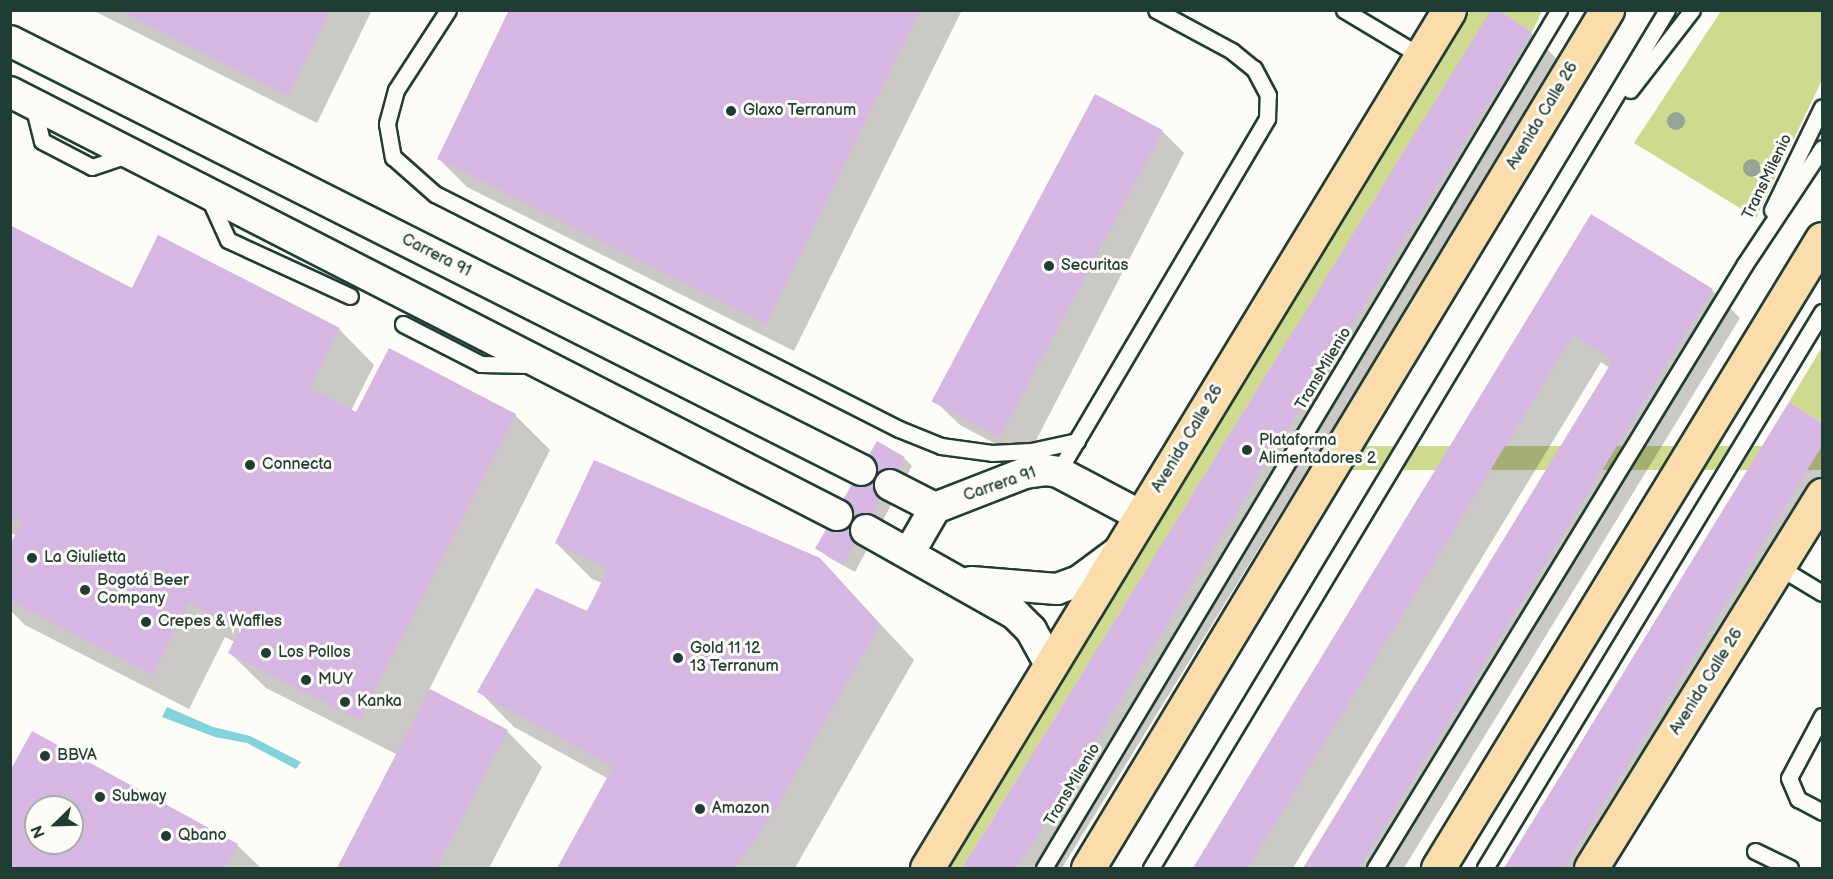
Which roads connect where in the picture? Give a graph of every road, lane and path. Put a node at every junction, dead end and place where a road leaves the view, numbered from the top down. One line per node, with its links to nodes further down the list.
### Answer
1 (448, 10): 22 (lane)
2 (1156, 10): 22 (lane)
3 (1344, 10): 10 (lane)
4 (1449, 10): 10 (main road, Avenida Calle 26)
5 (1559, 10): 41 (lane, TransMilenio)
6 (1607, 10): 42 (main road, Avenida Calle 26)
7 (1667, 10): 13 (lane)
8 (1692, 10): 13 (lane)
9 (10, 41): 23 (street, Carrera 91)
10 (1421, 56): 29 (main road, Avenida Calle 26)
11 (22, 98): 15 (street)
12 (1822, 106): 17 (lane, TransMilenio)
13 (1595, 135): 43 (lane)
14 (1822, 148): 17 (lane, TransMilenio)
15 (207, 193): 18 (lane); 21 (street)
16 (1822, 239): 45 (main road)
17 (1745, 264): 44 (lane, TransMilenio)
18 (350, 296)
19 (1822, 312): 46 (lane)
20 (403, 324): 21 (lane)
21 (544, 366): 28 (street)
22 (1077, 441): 24 (lane)
23 (861, 470)
24 (1058, 472): 27 (street, Carrera 91); 29 (street, Carrera 91)
25 (890, 486): 27 (street)
26 (1822, 495): 33 (main road, Avenida Calle 26)
27 (935, 508): 32 (street)
28 (837, 515)
29 (1141, 516): 31 (main road, Avenida Calle 26)
30 (866, 530): 32 (street)
31 (1118, 552): 34 (street); 36 (main road, Avenida Calle 26)
32 (909, 553): 34 (street)
33 (1779, 567): 35 (lane); 47 (main road, Avenida Calle 26)
34 (962, 581): 36 (street)
35 (1822, 593)
36 (1050, 664): 40 (main road, Avenida Calle 26)
37 (1822, 716): 38 (lane)
38 (1822, 812)
39 (1755, 851): 48 (lane)
40 (927, 868)
41 (1044, 868)
42 (1088, 868)
43 (1151, 868)
44 (1375, 868)
45 (1438, 868)
46 (1485, 868)
47 (1592, 868)
48 (1790, 868)

